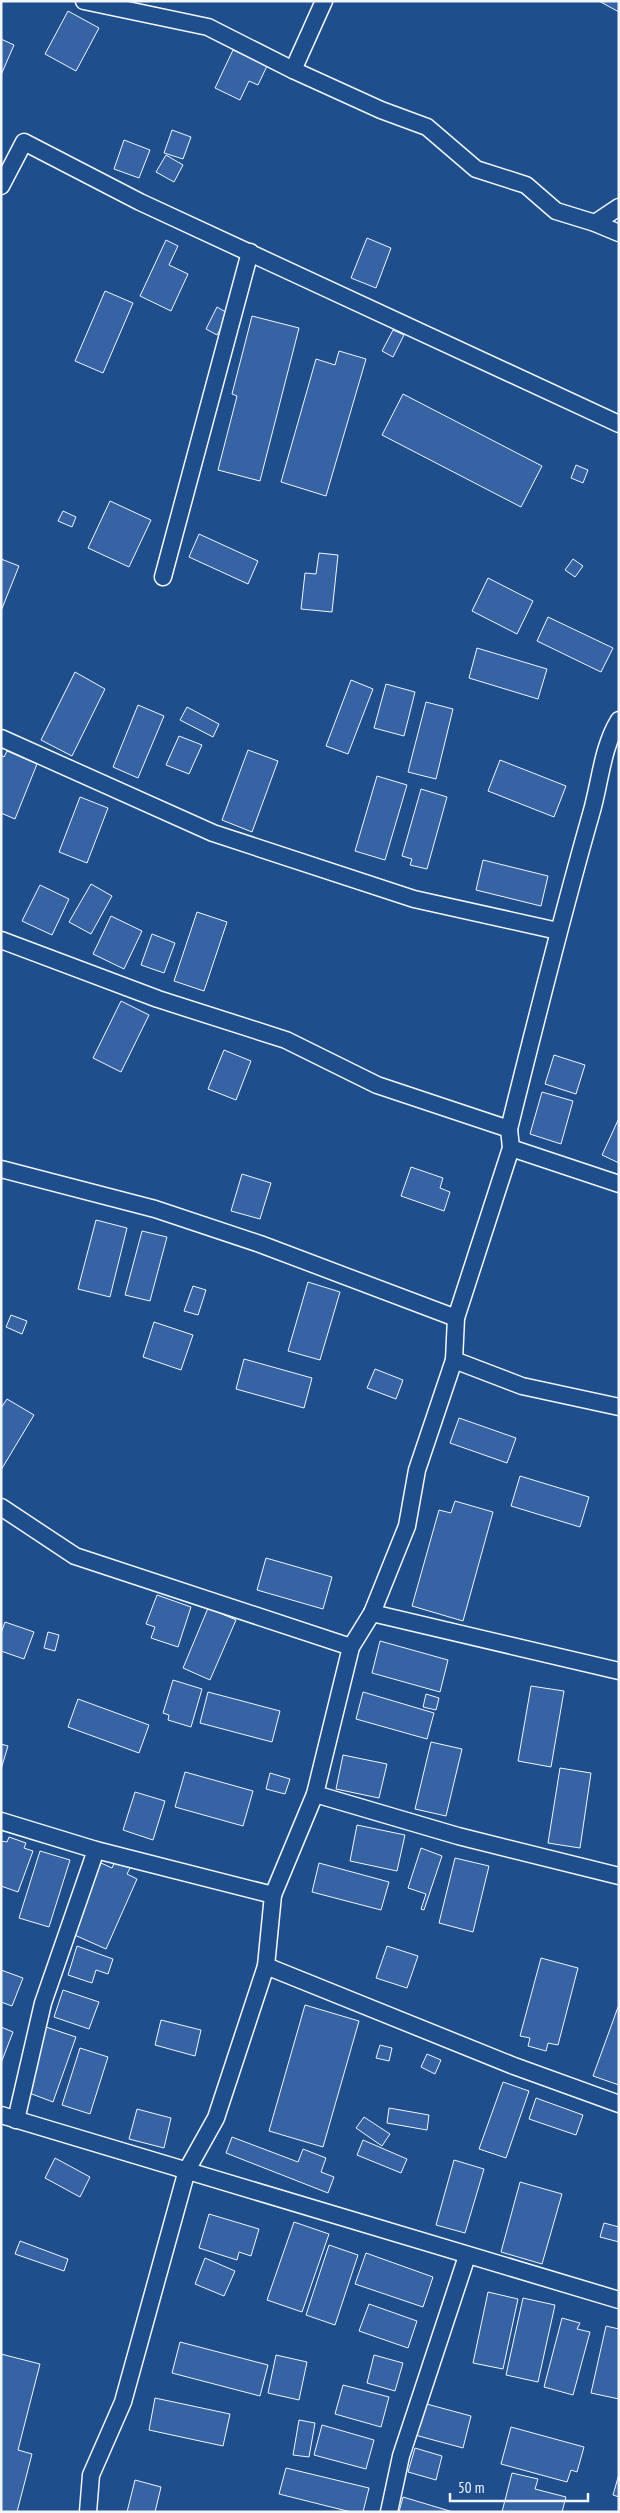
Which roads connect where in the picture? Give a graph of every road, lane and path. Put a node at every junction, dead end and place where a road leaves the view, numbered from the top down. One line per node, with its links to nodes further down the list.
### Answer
1 (84, 1): 3 (street)
2 (324, 1): 4 (street)
3 (122, 5): 4 (street)
4 (293, 70): 7 (street)
5 (1, 186): 9 (street)
6 (619, 207): 7 (street)
7 (595, 223): 8 (street)
8 (619, 233)
9 (250, 252): 10 (street); 11 (street)
10 (619, 424)
11 (163, 577)
12 (619, 720): 14 (street)
13 (1, 738): 14 (street)
14 (558, 931): 16 (street)
15 (1, 940): 16 (street)
16 (509, 1130): 17 (street)
17 (511, 1148): 19 (street); 20 (street)
18 (1, 1169): 20 (street)
19 (619, 1184)
20 (456, 1318): 21 (street)
21 (454, 1360): 22 (street); 24 (street)
22 (619, 1407)
23 (1, 1506): 25 (street)
24 (372, 1613): 25 (street); 26 (street)
25 (351, 1646): 27 (street)
26 (619, 1671)
27 (314, 1794): 30 (street); 31 (street)
28 (1, 1821): 29 (street)
29 (96, 1850): 31 (street); 34 (street)
30 (619, 1876)
31 (273, 1895): 32 (street)
32 (266, 1966): 33 (street); 35 (street)
33 (619, 2104)
34 (9, 2118): 35 (street)
35 (187, 2170): 36 (street); 38 (street)
36 (467, 2256): 37 (street); 39 (street)
37 (619, 2300)
38 (88, 2512)
39 (389, 2512)

